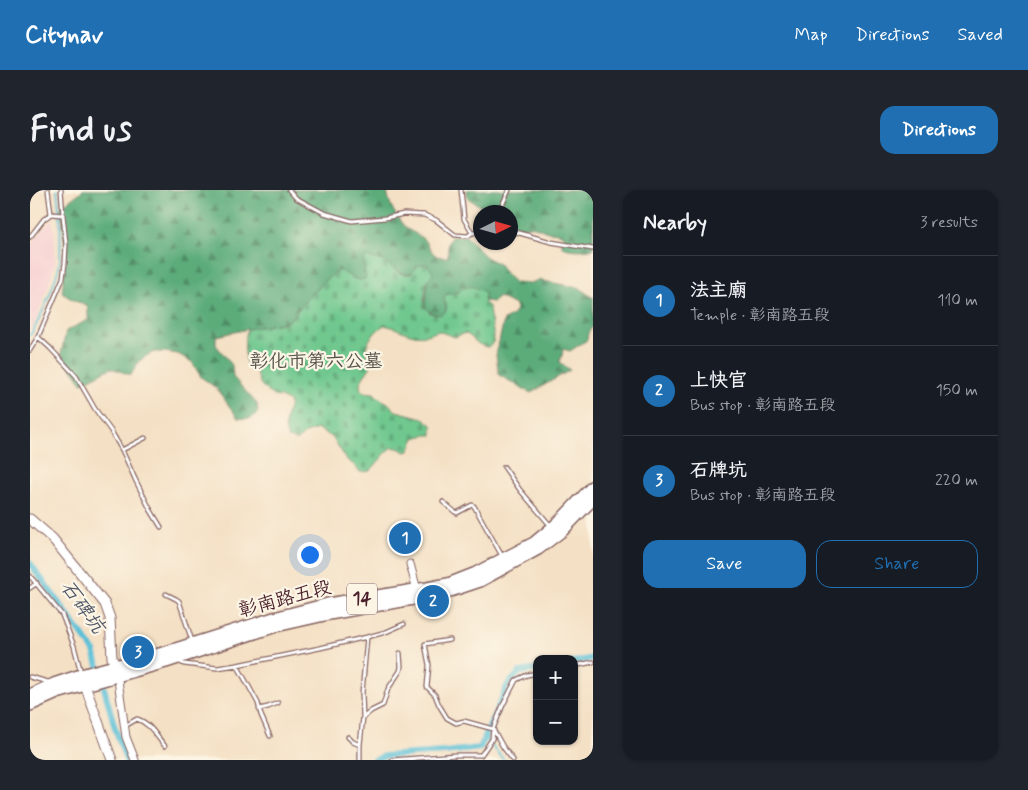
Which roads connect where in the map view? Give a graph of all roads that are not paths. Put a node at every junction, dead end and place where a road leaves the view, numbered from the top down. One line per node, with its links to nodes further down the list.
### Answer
1 (48, 190): 7 (lane)
2 (61, 190): 8 (lane)
3 (289, 190): 9 (lane)
4 (461, 190): 9 (lane)
5 (508, 190): 6 (lane)
6 (502, 205)
7 (51, 214): 8 (lane); 11 (lane)
8 (63, 215): 13 (lane)
9 (472, 232)
10 (518, 233): 12 (lane)
11 (30, 237)
12 (593, 249)
13 (38, 337): 14 (lane); 16 (lane)
14 (30, 350)
15 (145, 438): 16 (lane)
16 (122, 450): 22 (lane)
17 (504, 467): 23 (lane)
18 (593, 486): 23 (main road, 彰南路五段 / 14)
19 (593, 498): 30 (main road, 彰南路五段 / 14)
20 (443, 502): 24 (lane)
21 (30, 520): 40 (street)
22 (161, 527)
23 (552, 528): 24 (main road, 彰南路五段 / 14)
24 (504, 559): 30 (main road, 彰南路五段 / 14)
25 (410, 564): 30 (street)
26 (30, 576): 27 (lane)
27 (37, 583): 28 (lane); 43 (lane)
28 (30, 588)
29 (166, 594): 34 (lane)
30 (415, 595): 34 (main road, 彰南路五段 / 14); 36 (main road, 彰南路五段 / 14)
31 (404, 624): 32 (lane)
32 (367, 637): 38 (lane); 49 (lane)
33 (450, 640): 51 (lane)
34 (193, 643): 40 (main road, 彰南路五段 / 14)
35 (400, 652): 49 (lane)
36 (175, 659): 38 (lane); 40 (main road, 彰南路五段 / 14)
37 (593, 662): 39 (lane)
38 (237, 665): 48 (lane)
39 (578, 665)
40 (112, 671): 43 (main road, 14); 50 (street)
41 (533, 673): 51 (lane)
42 (30, 677): 44 (lane)
43 (83, 680): 44 (main road, 14); 56 (street)
44 (56, 688): 45 (main road, 14); 47 (main road, 14)
45 (30, 695)
46 (278, 703): 48 (lane)
47 (30, 705)
48 (259, 709): 52 (lane)
49 (363, 717): 54 (lane)
50 (124, 726): 55 (lane); 57 (street)
51 (491, 729): 59 (lane); 60 (lane)
52 (270, 736)
53 (348, 737): 54 (lane)
54 (360, 745): 58 (lane)
55 (165, 746)
56 (112, 760)
57 (135, 760)
58 (360, 760)
59 (392, 760)
60 (514, 760)

